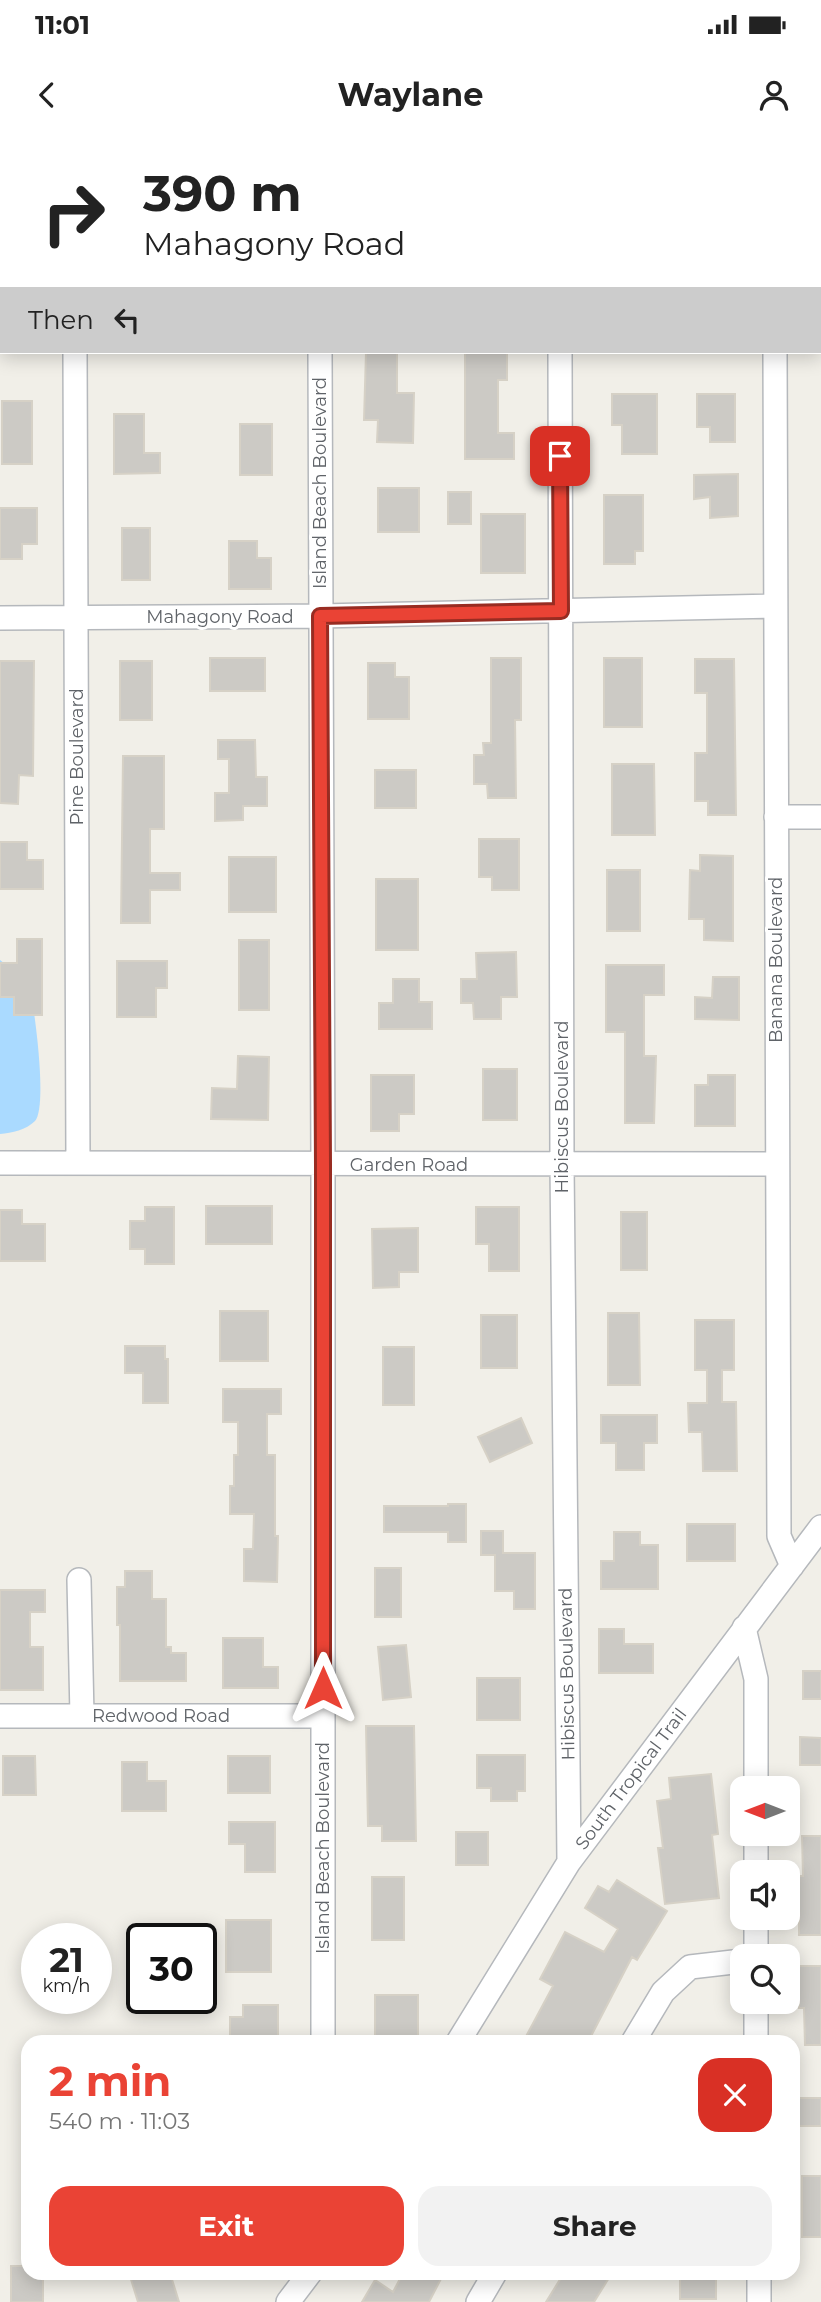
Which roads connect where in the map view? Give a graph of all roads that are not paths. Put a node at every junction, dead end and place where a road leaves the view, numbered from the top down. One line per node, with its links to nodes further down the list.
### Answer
1 (75, 354): 9 (street, Pine Boulevard)
2 (320, 354): 7 (street, Island Beach Boulevard)
3 (559, 354): 6 (street, Hibiscus Boulevard)
4 (775, 354): 5 (street, Banana Boulevard)
5 (775, 606): 6 (street, Mahagony Road); 10 (street, Banana Boulevard)
6 (561, 611): 7 (street, Mahagony Road); 14 (street, Hibiscus Boulevard)
7 (320, 616): 9 (street, Mahagony Road); 16 (street, Island Beach Boulevard)
8 (0, 618): 9 (street, Mahagony Road)
9 (77, 618): 13 (street, Pine Boulevard)
10 (776, 817): 11 (street); 15 (street, Banana Boulevard)
11 (821, 817)
12 (0, 1163): 13 (street, Garden Road)
13 (78, 1163): 16 (street, Garden Road)
14 (562, 1164): 15 (street, Garden Road); 16 (street, Garden Road); 25 (street, Hibiscus Boulevard)
15 (777, 1164): 18 (street, Banana Boulevard)
16 (323, 1165): 23 (street, Island Beach Boulevard)
17 (821, 1527): 18 (street, South Tropical Trail)
18 (793, 1566): 20 (street, South Tropical Trail)
19 (79, 1580): 22 (street)
20 (744, 1628): 24 (street); 25 (street, South Tropical Trail)
21 (0, 1716): 22 (street, Redwood Road)
22 (82, 1716): 23 (street, Redwood Road)
23 (323, 1716): 28 (street, Island Beach Boulevard)
24 (756, 1776)
25 (569, 1862): 29 (street, South Tropical Trail)
26 (730, 1962): 30 (street)
27 (756, 2014): 31 (street)
28 (323, 2035)
29 (462, 2035)
30 (637, 2035)
31 (756, 2035)
32 (305, 2280): 35 (street)
33 (491, 2280): 36 (street)
34 (759, 2280): 37 (street)
35 (288, 2302)
36 (478, 2302)
37 (759, 2302)

